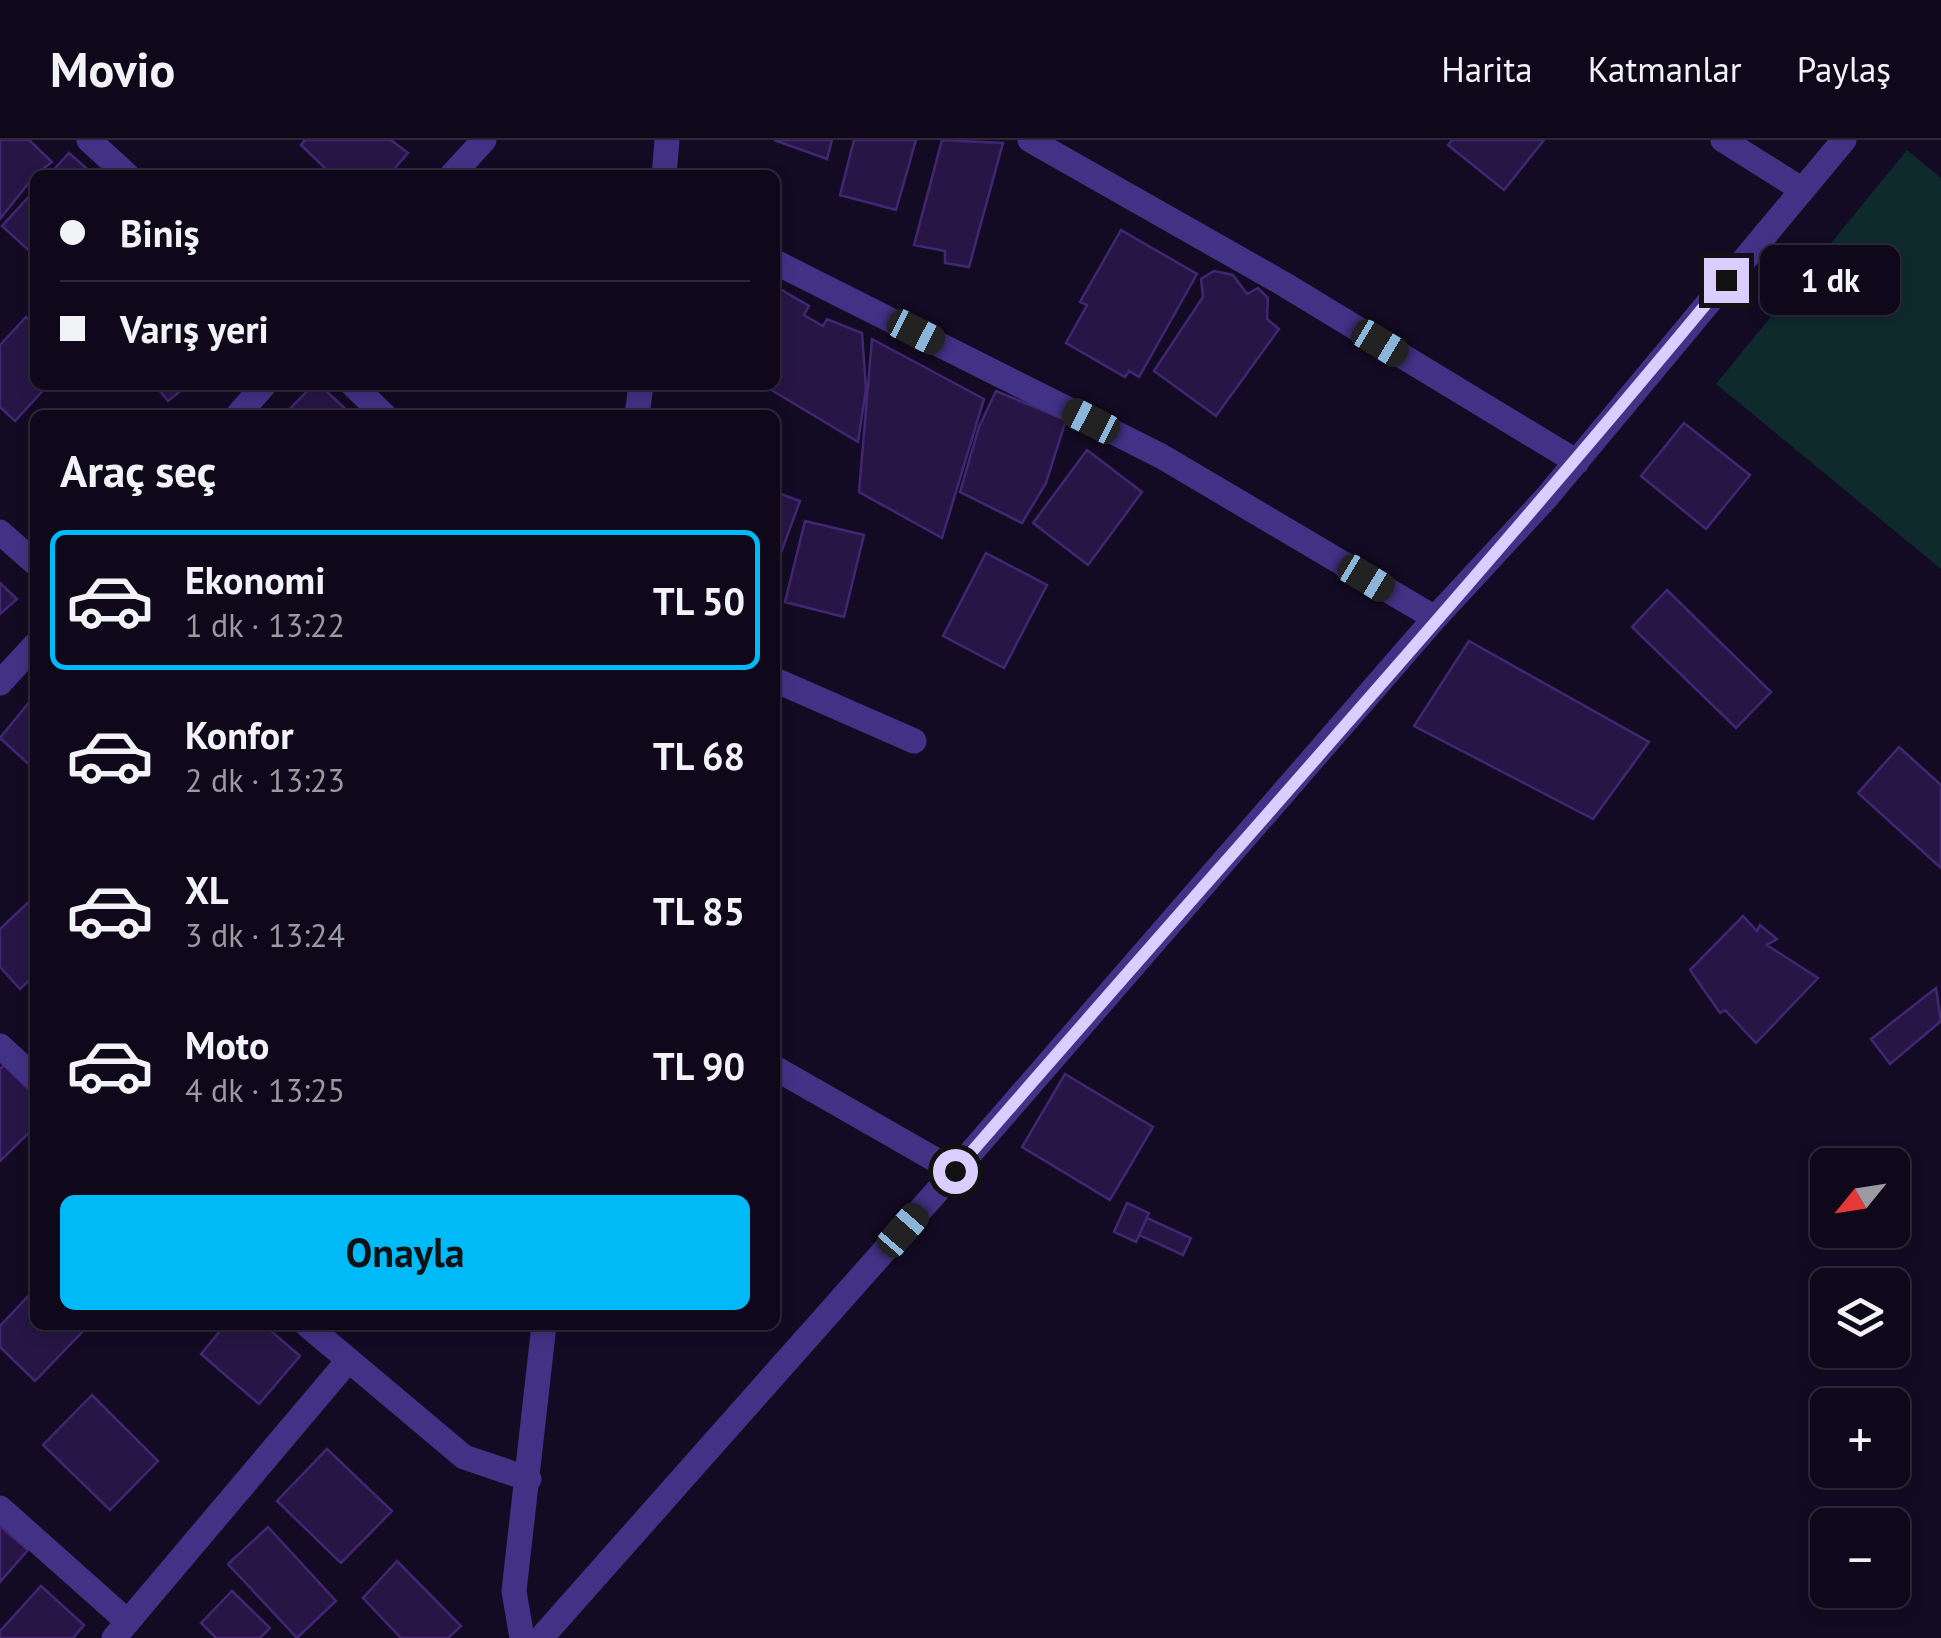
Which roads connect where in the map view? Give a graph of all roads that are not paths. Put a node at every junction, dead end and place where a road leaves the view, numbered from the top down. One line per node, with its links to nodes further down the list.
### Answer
1 (89, 140): 7 (street)
2 (484, 140): 8 (street)
3 (668, 140): 9 (street)
4 (1030, 140): 16 (street)
5 (1724, 140): 10 (street)
6 (1844, 140): 10 (street)
7 (122, 170)
8 (457, 170)
9 (665, 170)
10 (1801, 189): 16 (street)
11 (780, 265): 19 (street)
12 (260, 390): 14 (street)
13 (358, 390): 15 (street)
14 (242, 410)
15 (379, 410)
16 (1577, 462): 19 (street)
17 (0, 532): 18 (street)
18 (30, 559)
19 (1435, 618): 27 (street)
20 (30, 650): 22 (street)
21 (780, 682): 23 (street)
22 (0, 683)
23 (914, 741)
24 (0, 1046): 26 (street)
25 (780, 1071): 27 (street)
26 (30, 1073)
27 (955, 1171): 35 (street)
28 (312, 1330): 30 (street)
29 (544, 1330): 31 (street)
30 (347, 1362): 31 (street); 33 (street)
31 (529, 1479): 34 (street)
32 (0, 1508): 33 (street)
33 (121, 1630)
34 (522, 1638)
35 (540, 1638)

